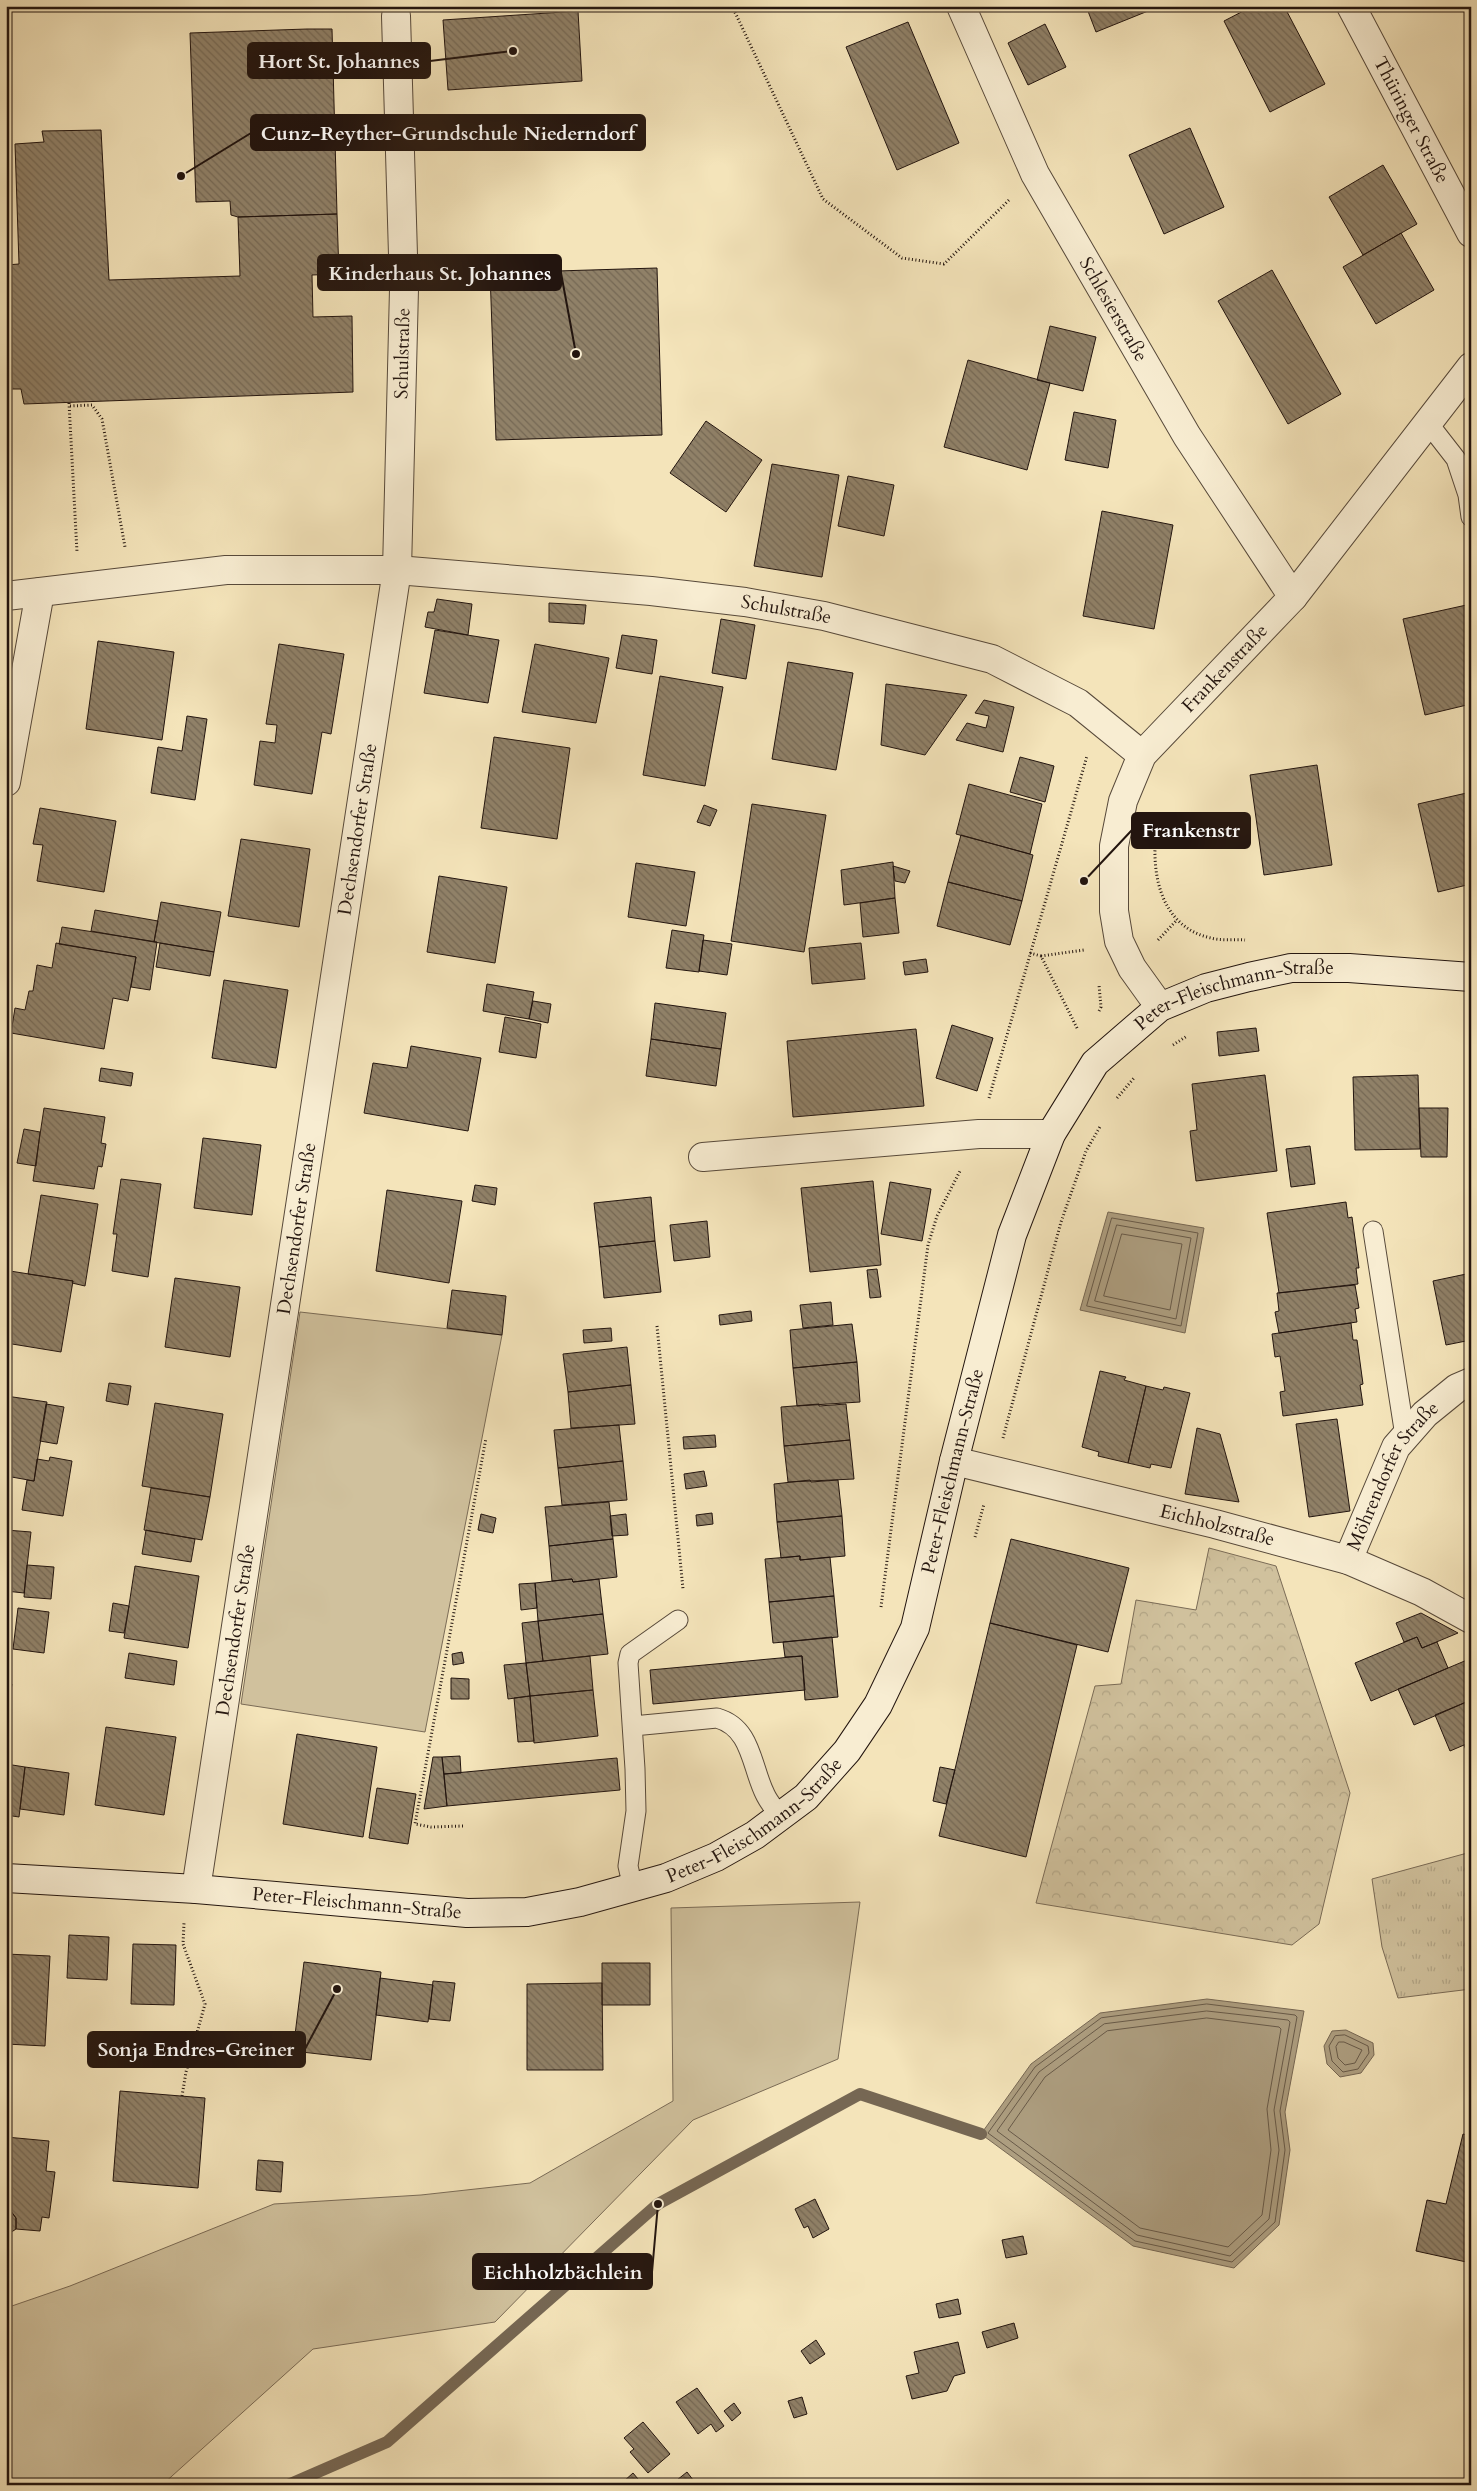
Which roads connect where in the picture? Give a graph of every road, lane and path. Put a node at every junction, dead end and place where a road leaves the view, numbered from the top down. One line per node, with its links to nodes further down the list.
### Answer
1 (732, 6): 5 (path)
2 (961, 6): 5 (street, Schlesierstraße)
3 (1351, 6): 6 (street, Thüringer Straße)
4 (396, 16): 10 (street, Schulstraße)
5 (1035, 174): 15 (street, Schlesierstraße)
6 (1471, 232)
7 (1471, 367): 8 (street, Frankenstraße)
8 (1428, 423): 9 (lane); 15 (street, Frankenstraße)
9 (1471, 517)
10 (397, 570): 11 (street, Schulstraße); 16 (street, Schulstraße); 51 (street, Dechsendorfer Straße)
11 (131, 582): 12 (street, Schulstraße); 12 (path)
12 (79, 588): 13 (street, Schulstraße)
13 (40, 592): 14 (street, Schulstraße); 18 (street)
14 (6, 596)
15 (1293, 598): 17 (street, Frankenstraße)
16 (1106, 725): 17 (street, Schulstraße); 22 (path)
17 (1142, 755): 25 (street, Frankenstraße)
18 (6, 782)
19 (1157, 821): 20 (path)
20 (1249, 940)
21 (1092, 949): 23 (path)
22 (1030, 953): 23 (path); 31 (path)
23 (1041, 956): 28 (path)
24 (1471, 977): 25 (street, Peter-Fleischmann-Straße)
25 (1160, 1007): 28 (street, Peter-Fleischmann-Straße)
26 (1188, 1036): 27 (path)
27 (1165, 1050)
28 (1095, 1063): 29 (path); 32 (street, Peter-Fleischmann-Straße)
29 (1136, 1077)
30 (1105, 1118): 40 (path)
31 (978, 1134): 32 (street); 33 (street); 43 (path)
32 (1051, 1134): 39 (street, Peter-Fleischmann-Straße)
33 (703, 1157)
34 (1373, 1231): 37 (lane)
35 (658, 1326): 45 (path)
36 (1471, 1382): 37 (street, Möhrendorfer Straße)
37 (1406, 1436): 42 (street, Möhrendorfer Straße)
38 (486, 1438): 48 (path)
39 (954, 1461): 40 (street, Eichholzstraße); 47 (street, Peter-Fleischmann-Straße)
40 (994, 1471): 41 (path); 42 (street, Eichholzstraße)
41 (975, 1538)
42 (1348, 1560): 44 (street, Eichholzstraße)
43 (880, 1613)
44 (1471, 1619)
45 (678, 1620): 46 (lane)
46 (633, 1726): 47 (lane); 50 (lane)
47 (781, 1818): 50 (street, Peter-Fleischmann-Straße)
48 (463, 1826)
49 (6, 1878): 51 (street, Peter-Fleischmann-Straße)
50 (633, 1888): 51 (street, Peter-Fleischmann-Straße)
51 (190, 1889): 52 (path)
52 (182, 2096)

